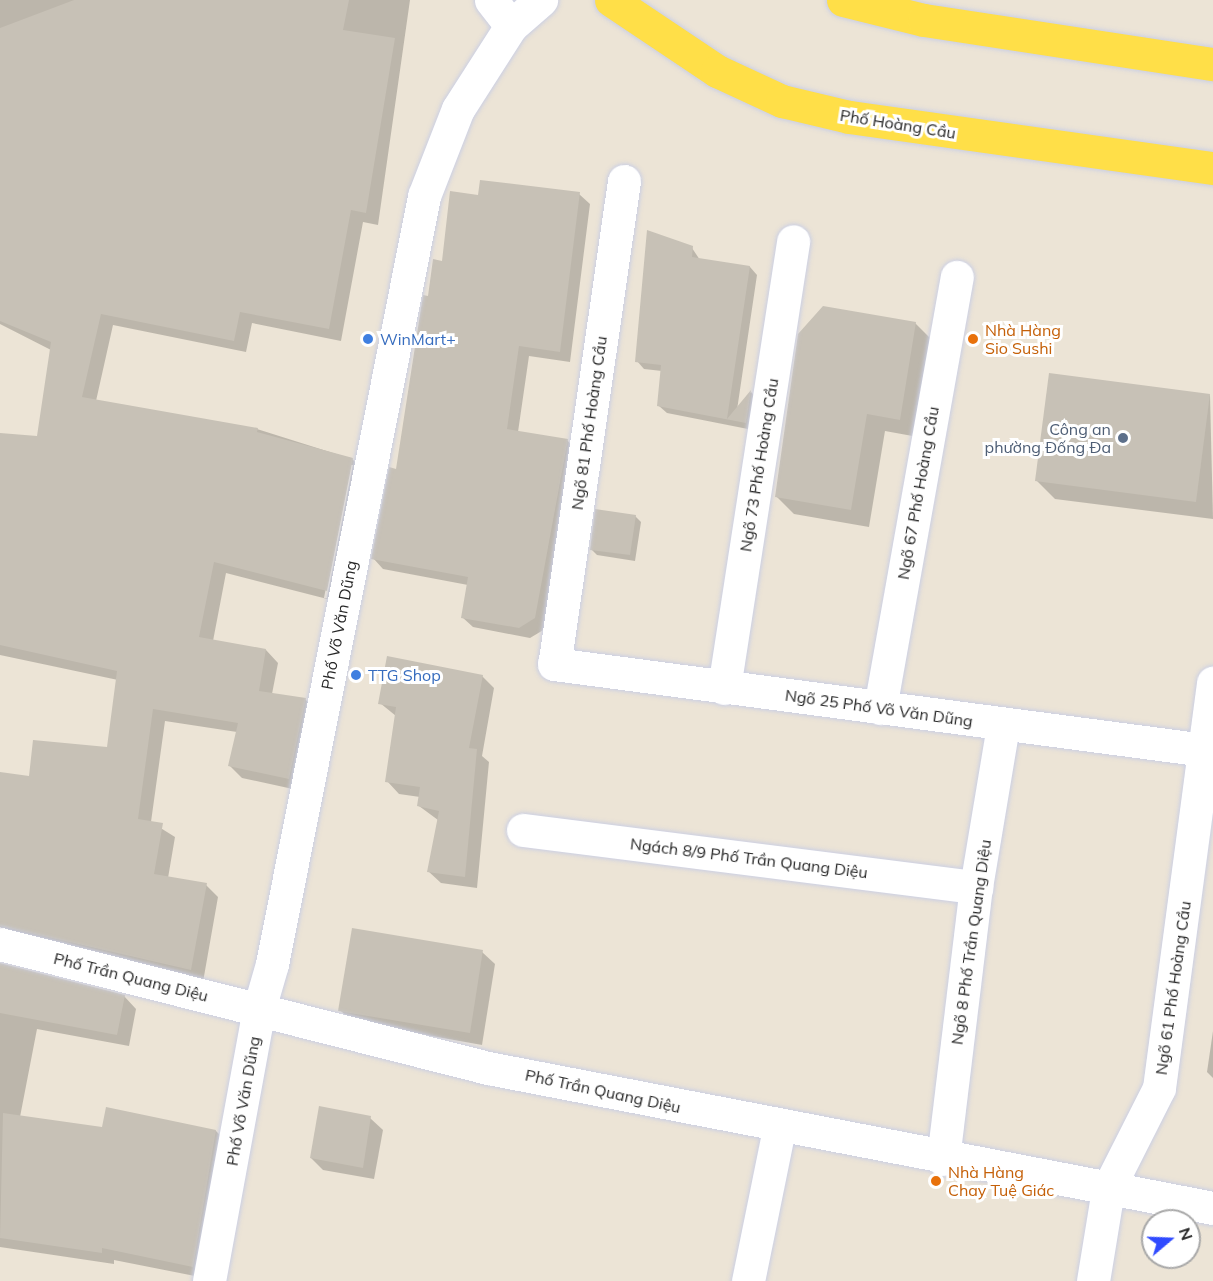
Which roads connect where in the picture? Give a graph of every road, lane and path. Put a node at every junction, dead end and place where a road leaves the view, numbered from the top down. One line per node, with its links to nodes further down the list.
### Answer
1 (491, 0): 5 (street)
2 (541, 0): 5 (street, Phố Võ Văn Dũng)
3 (611, 0): 7 (main road, Phố Hoàng Cầu)
4 (843, 0): 6 (main road)
5 (511, 26): 20 (street, Phố Võ Văn Dũng)
6 (1213, 64)
7 (1213, 168)
8 (624, 181): 11 (street, Ngõ 81 Phố Hoàng Cầu)
9 (793, 241): 13 (street, Ngõ 73 Phố Hoàng Cầu)
10 (957, 277): 14 (street, Ngõ 67 Phố Hoàng Cầu)
11 (554, 664): 13 (street, Ngõ 25 Phố Võ Văn Dũng)
12 (1213, 683): 16 (street, Ngõ 61 Phố Hoàng Cầu)
13 (724, 688): 14 (street, Ngõ 25 Phố Võ Văn Dũng)
14 (880, 708): 15 (street, Ngõ 25 Phố Võ Văn Dũng)
15 (1003, 725): 16 (street, Ngõ 25 Phố Võ Văn Dũng); 18 (street, Ngõ 8 Phố Trần Quang Diệu)
16 (1205, 750): 23 (street, Ngõ 61 Phố Hoàng Cầu)
17 (523, 830): 18 (street, Ngách 8/9 Phố Trần Quang Diệu)
18 (976, 887): 22 (street, Ngõ 8 Phố Trần Quang Diệu)
19 (0, 944): 20 (street, Phố Trần Quang Diệu)
20 (259, 1009): 21 (street, Phố Trần Quang Diệu); 25 (street, Phố Võ Văn Dũng)
21 (779, 1128): 22 (street, Phố Trần Quang Diệu); 26 (street)
22 (943, 1159): 23 (street, Phố Trần Quang Diệu)
23 (1108, 1189): 24 (street, Phố Trần Quang Diệu); 27 (street, Ngõ 61 Phố Hoàng Cầu)
24 (1213, 1208)
25 (209, 1281)
26 (748, 1281)
27 (1093, 1281)

